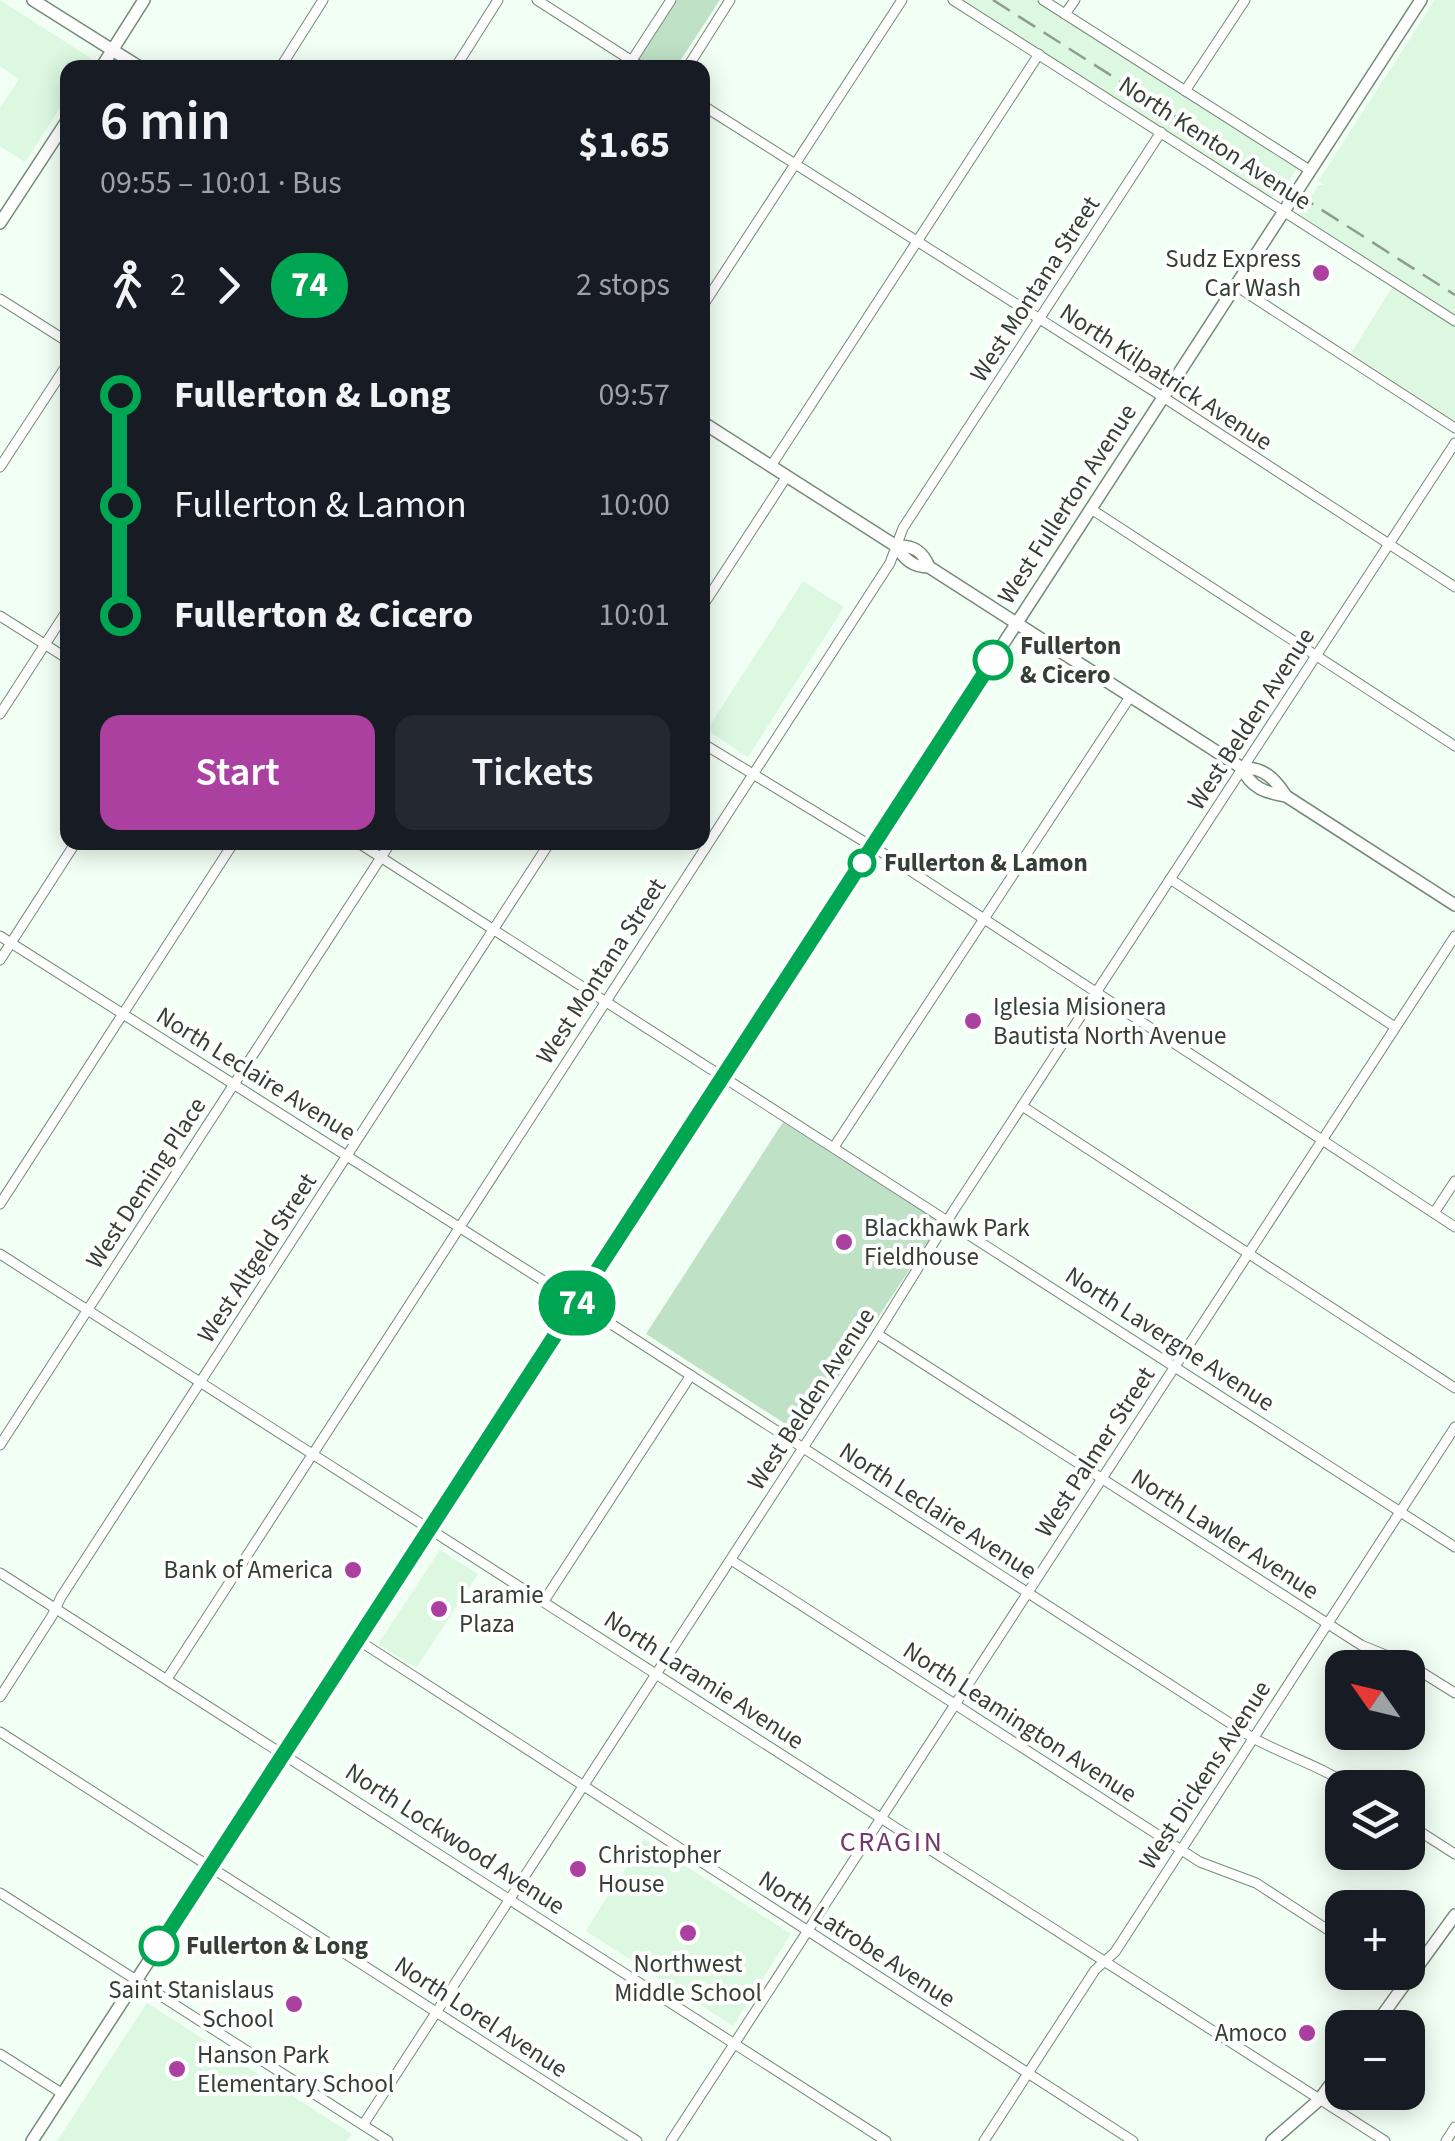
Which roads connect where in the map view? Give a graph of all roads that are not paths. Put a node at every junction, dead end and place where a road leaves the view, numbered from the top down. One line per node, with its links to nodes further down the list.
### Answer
1 (33, 0): 15 (main road)
2 (144, 0): 15 (main road)
3 (323, 0): 19 (street)
4 (498, 0): 20 (street)
5 (537, 0): 21 (street)
6 (671, 0): 22 (street)
7 (730, 0): 23 (street)
8 (902, 0): 28 (street)
9 (953, 0): 16 (street, North Kenton Avenue)
10 (1043, 0): 14 (street, North Kenton Avenue)
11 (1074, 0): 14 (street)
12 (1244, 0): 24 (street)
13 (1422, 0): 29 (main road, West Fullerton Avenue)
14 (1065, 14): 24 (street, North Kenton Avenue)
15 (112, 50): 17 (main road); 18 (main road)
16 (1039, 54): 27 (street, North Kenton Avenue); 32 (street)
17 (106, 60)
18 (128, 60)
19 (285, 60)
20 (459, 60)
21 (623, 60)
22 (632, 60)
23 (692, 60)
24 (1185, 90): 29 (street, North Kenton Avenue)
25 (710, 110): 28 (street, North Kilpatrick Avenue)
26 (60, 131): 31 (main road)
27 (1162, 132): 30 (street, North Kenton Avenue); 36 (street, West Montana Street)
28 (796, 164): 32 (street, North Kilpatrick Avenue); 34 (street)
29 (1310, 171): 30 (main road, West Fullerton Avenue)
30 (1284, 212): 33 (main road, West Fullerton Avenue); 37 (street, North Kenton Avenue)
31 (0, 223)
32 (917, 241): 36 (street, North Kilpatrick Avenue); 44 (street)
33 (1236, 286): 40 (main road, West Fullerton Avenue); 42 (street)
34 (710, 295)
35 (0, 300): 38 (street)
36 (1040, 319): 40 (street, North Kilpatrick Avenue); 49 (street, West Montana Street)
37 (1455, 320)
38 (60, 337)
39 (60, 375): 45 (street)
40 (1163, 398): 47 (main road, West Fullerton Avenue); 48 (street, North Kilpatrick Avenue)
41 (710, 427): 44 (main road)
42 (1455, 428)
43 (1455, 443): 48 (street, West Belden Avenue)
44 (771, 466): 46 (main road)
45 (0, 467)
46 (787, 476): 49 (main road); 51 (street)
47 (1091, 508): 54 (main road, West Fullerton Avenue); 57 (street)
48 (1389, 544): 50 (street, North Kilpatrick Avenue); 57 (street, West Belden Avenue)
49 (896, 546): 54 (main road); 63 (street, West Montana Street)
50 (1455, 588)
51 (710, 595)
52 (0, 616): 55 (street)
53 (60, 622): 55 (street)
54 (1016, 624): 58 (main road); 65 (main road, West Fullerton Avenue)
55 (45, 644): 56 (street); 59 (street)
56 (60, 654)
57 (1316, 655): 60 (street); 62 (street, West Belden Avenue)
58 (1130, 696): 62 (main road); 75 (street)
59 (0, 714)
60 (1455, 746)
61 (710, 748): 63 (street)
62 (1242, 768): 73 (street, West Belden Avenue); 74 (main road)
63 (753, 774): 64 (street, West Montana Street); 65 (street)
64 (710, 840)
65 (871, 848): 75 (street); 85 (main road, West Fullerton Avenue)
66 (71, 850): 79 (street)
67 (229, 850): 83 (street)
68 (368, 850): 72 (street, North Lavergne Avenue)
69 (385, 850): 72 (street, West Deming Place)
70 (545, 850): 76 (street, West Altgeld Street)
71 (704, 850): 82 (street, West Montana Street)
72 (380, 858): 76 (street, North Lavergne Avenue); 86 (street, West Deming Place)
73 (1170, 879): 81 (street, West Belden Avenue); 84 (street)
74 (1455, 905)
75 (984, 919): 81 (street); 89 (street)
76 (494, 930): 82 (street, North Lavergne Avenue); 90 (street, West Altgeld Street)
77 (0, 936): 79 (street, North Leclaire Avenue)
78 (1455, 936): 84 (street, West Palmer Street)
79 (12, 943): 80 (street); 83 (street, North Leclaire Avenue)
80 (0, 960)
81 (1096, 992): 87 (street, West Belden Avenue); 88 (street)
82 (606, 1001): 85 (street, North Lavergne Avenue); 96 (street, West Montana Street)
83 (123, 1014): 86 (street, North Leclaire Avenue); 92 (street)
84 (1396, 1027): 88 (street, West Palmer Street)
85 (724, 1076): 89 (street, North Lavergne Avenue); 99 (main road, West Fullerton Avenue)
86 (234, 1084): 90 (street, North Leclaire Avenue); 100 (street, West Deming Place)
87 (1022, 1106): 94 (street, West Belden Avenue); 97 (street)
88 (1322, 1140): 93 (street); 97 (street, West Palmer Street)
89 (834, 1147): 94 (street, North Lavergne Avenue)
90 (347, 1156): 96 (street, North Leclaire Avenue); 104 (street, West Altgeld Street)
91 (1455, 1182): 93 (street)
92 (0, 1204)
93 (1434, 1213): 95 (street)
94 (949, 1221): 101 (street, West Belden Avenue); 102 (street, North Lavergne Avenue)
95 (1455, 1226)
96 (459, 1227): 99 (street, North Leclaire Avenue); 109 (street, West Montana Street)
97 (1248, 1253): 102 (street, West Palmer Street); 105 (street)
98 (0, 1254): 100 (street, North Laramie Avenue)
99 (577, 1302): 103 (street, North Leclaire Avenue); 112 (main road, West Fullerton Avenue)
100 (88, 1310): 104 (street, North Laramie Avenue); 107 (street, West Deming Place)
101 (877, 1334): 108 (street, West Belden Avenue); 110 (street, North Lawler Avenue)
102 (1175, 1366): 110 (street, West Palmer Street); 111 (street, North Lavergne Avenue)
103 (691, 1375): 108 (street, North Leclaire Avenue); 117 (street)
104 (201, 1382): 109 (street, North Laramie Avenue); 118 (street, West Altgeld Street)
105 (1455, 1388)
106 (1455, 1427): 111 (street, West Dickens Avenue)
107 (0, 1445)
108 (803, 1448): 114 (street, West Belden Avenue); 116 (street, North Leclaire Avenue)
109 (312, 1453): 112 (street, North Laramie Avenue); 122 (street, West Montana Street)
110 (1102, 1478): 116 (street, West Palmer Street); 119 (street, North Lawler Avenue)
111 (1400, 1512): 113 (street, North Lavergne Avenue); 119 (street, West Dickens Avenue)
112 (431, 1528): 117 (street, North Laramie Avenue); 120 (main road, West Fullerton Avenue)
113 (1455, 1547)
114 (731, 1560): 121 (street, West Belden Avenue); 125 (street, North Leamington Avenue)
115 (0, 1573): 118 (street, North Lockwood Avenue)
116 (1028, 1592): 125 (street, West Palmer Street); 127 (street, North Leclaire Avenue)
117 (544, 1601): 121 (street, North Laramie Avenue)
118 (56, 1608): 122 (street, North Lockwood Avenue); 124 (street, West Altgeld Street)
119 (1327, 1624): 123 (street, North Lawler Avenue); 127 (street, West Dickens Avenue)
120 (358, 1640): 128 (main road, West Fullerton Avenue); 130 (street, North Latrobe Avenue)
121 (657, 1674): 130 (street, West Belden Avenue); 131 (street, North Laramie Avenue)
122 (167, 1679): 128 (street, North Lockwood Avenue)
123 (1455, 1693)
124 (0, 1697)
125 (955, 1704): 131 (street, West Palmer Street); 133 (street, North Leamington Avenue)
126 (0, 1732): 135 (street, North Lorel Avenue)
127 (1253, 1738): 129 (street, North Leclaire Avenue); 133 (street, West Dickens Avenue)
128 (284, 1754): 135 (main road, West Fullerton Avenue); 137 (street, North Lockwood Avenue)
129 (1325, 1770)
130 (584, 1786): 137 (street, West Belden Avenue); 140 (street, North Latrobe Avenue)
131 (881, 1818): 140 (street, West Palmer Street); 142 (street, North Laramie Avenue)
132 (1425, 1835): 134 (street)
133 (1180, 1850): 139 (street, North Leamington Avenue); 142 (street, West Dickens Avenue)
134 (1455, 1854)
135 (211, 1867): 143 (main road, West Fullerton Avenue); 144 (street, North Lorel Avenue)
136 (0, 1893): 143 (street)
137 (510, 1899): 144 (street, West Belden Avenue); 145 (street, North Lockwood Avenue)
138 (1455, 1915): 141 (main road)
139 (1325, 1928)
140 (808, 1931): 145 (street, West Palmer Street); 147 (street, North Latrobe Avenue)
141 (1425, 1956)
142 (1105, 1962): 147 (street, West Dickens Avenue); 150 (street, North Laramie Avenue)
143 (137, 1980): 149 (main road, West Fullerton Avenue); 151 (street)
144 (437, 2012): 151 (street, West Belden Avenue); 155 (street, North Lorel Avenue)
145 (734, 2043): 156 (street, West Palmer Street); 157 (street, North Lockwood Avenue)
146 (0, 2054): 149 (street)
147 (1028, 2073): 158 (street, West Dickens Avenue); 159 (street, North Latrobe Avenue)
148 (1325, 2092): 150 (main road)
149 (63, 2094): 153 (main road, West Fullerton Avenue)
150 (1319, 2100): 160 (main road); 161 (street, North Laramie Avenue)
151 (363, 2125): 154 (street)
152 (1455, 2127): 162 (street)
153 (32, 2141)
154 (388, 2141)
155 (638, 2141)
156 (671, 2141)
157 (886, 2141)
158 (984, 2141)
159 (1133, 2141)
160 (1272, 2141)
161 (1385, 2141)
162 (1446, 2141)

